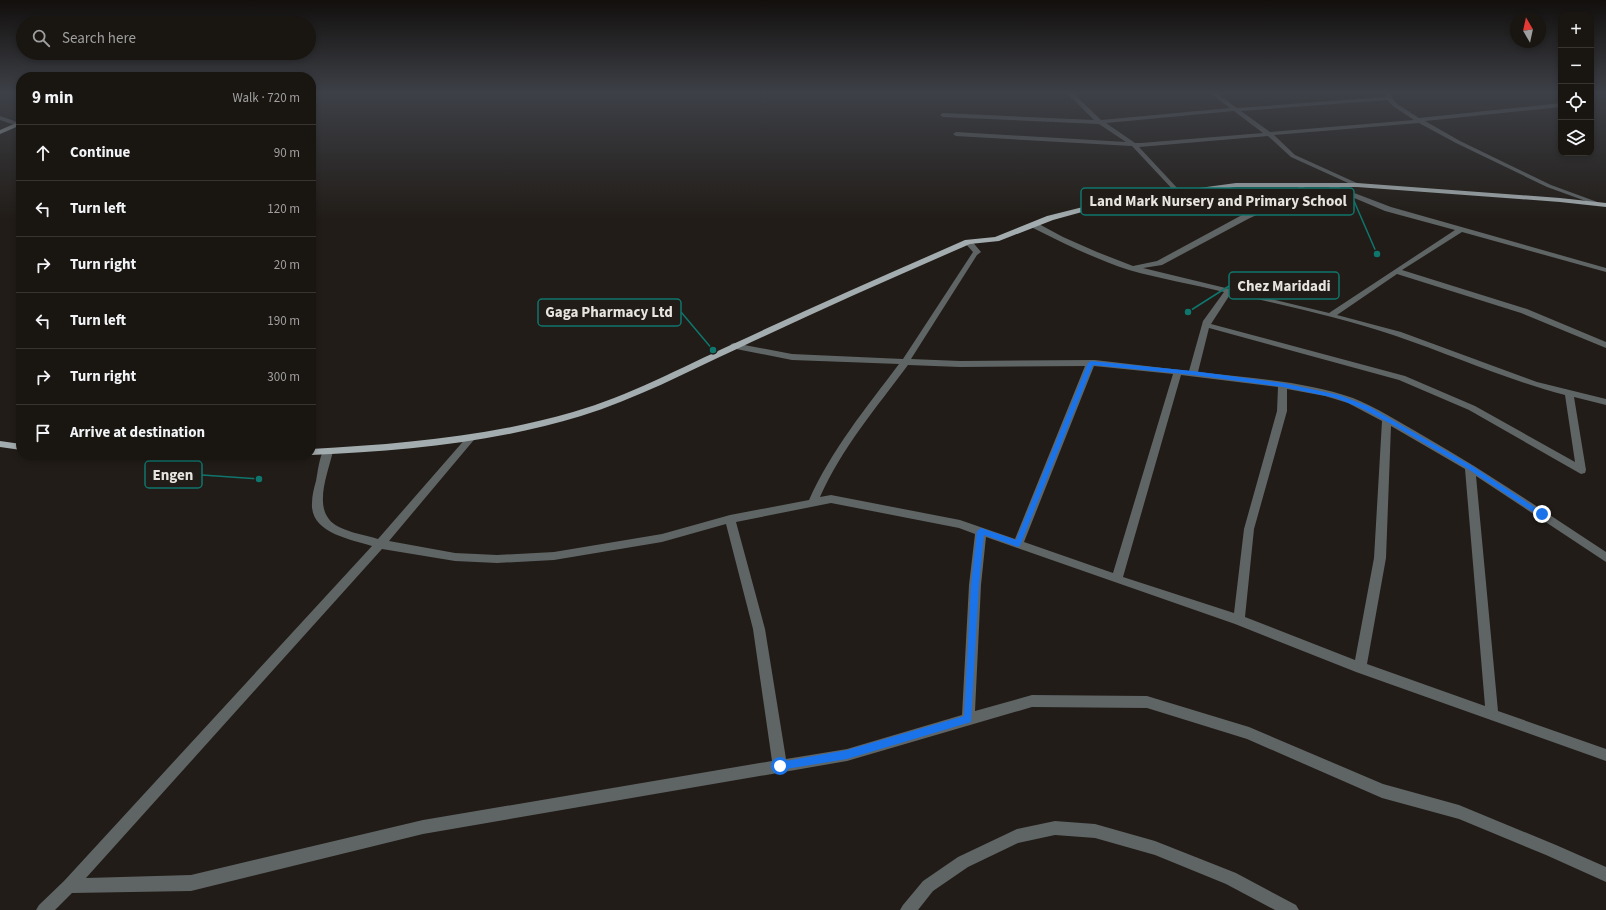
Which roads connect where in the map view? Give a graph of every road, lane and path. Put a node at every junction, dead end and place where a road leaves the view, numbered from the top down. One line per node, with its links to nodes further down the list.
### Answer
1 (985, 135): 6 (street)
2 (1120, 135): 6 (street)
3 (1249, 135): 6 (street)
4 (1271, 135): 7 (street)
5 (1446, 135): 11 (street)
6 (1133, 144): 10 (street)
7 (1357, 184): 9 (main road); 11 (main road)
8 (1304, 185): 9 (main road); 10 (main road); 16 (street)
9 (1328, 185): 14 (street)
10 (1178, 192): 13 (main road)
11 (1596, 203): 12 (main road)
12 (1606, 205)
13 (1034, 225): 15 (main road); 16 (street)
14 (1460, 230): 17 (street); 18 (street)
15 (968, 242): 23 (main road); 24 (street)
16 (1132, 268): 19 (street)
17 (1606, 270)
18 (1396, 271): 20 (street); 22 (street)
19 (1229, 291): 20 (street); 21 (street)
20 (1331, 316): 29 (street)
21 (1206, 326): 27 (street); 29 (street)
22 (1606, 345)
23 (734, 346): 24 (street); 32 (main road)
24 (905, 362): 25 (street); 38 (street)
25 (1091, 363): 26 (street); 42 (street)
26 (1178, 371): 27 (street); 44 (street)
27 (1193, 373): 28 (street)
28 (1283, 385): 31 (street); 45 (street)
29 (1569, 393): 30 (street)
30 (1606, 402)
31 (1387, 419): 37 (street); 46 (street)
32 (470, 439): 35 (main road); 41 (street)
33 (0, 444): 34 (main road)
34 (16, 446)
35 (328, 451): 36 (main road); 41 (street)
36 (316, 452)
37 (1470, 467): 43 (street); 47 (street)
38 (813, 502): 39 (street); 40 (street)
39 (730, 519): 41 (street); 50 (street)
40 (981, 531): 42 (street); 48 (street)
41 (380, 544): 52 (street)
42 (1018, 544): 44 (street)
43 (1606, 558)
44 (1117, 579): 45 (street)
45 (1240, 620): 46 (street)
46 (1360, 668): 47 (street)
47 (1492, 715): 49 (street)
48 (968, 719): 50 (street); 51 (street)
49 (1606, 755)
50 (780, 766): 52 (street)
51 (1606, 875)
52 (69, 886): 53 (street)
53 (44, 910)
54 (908, 910): 55 (street)
55 (1291, 910)

